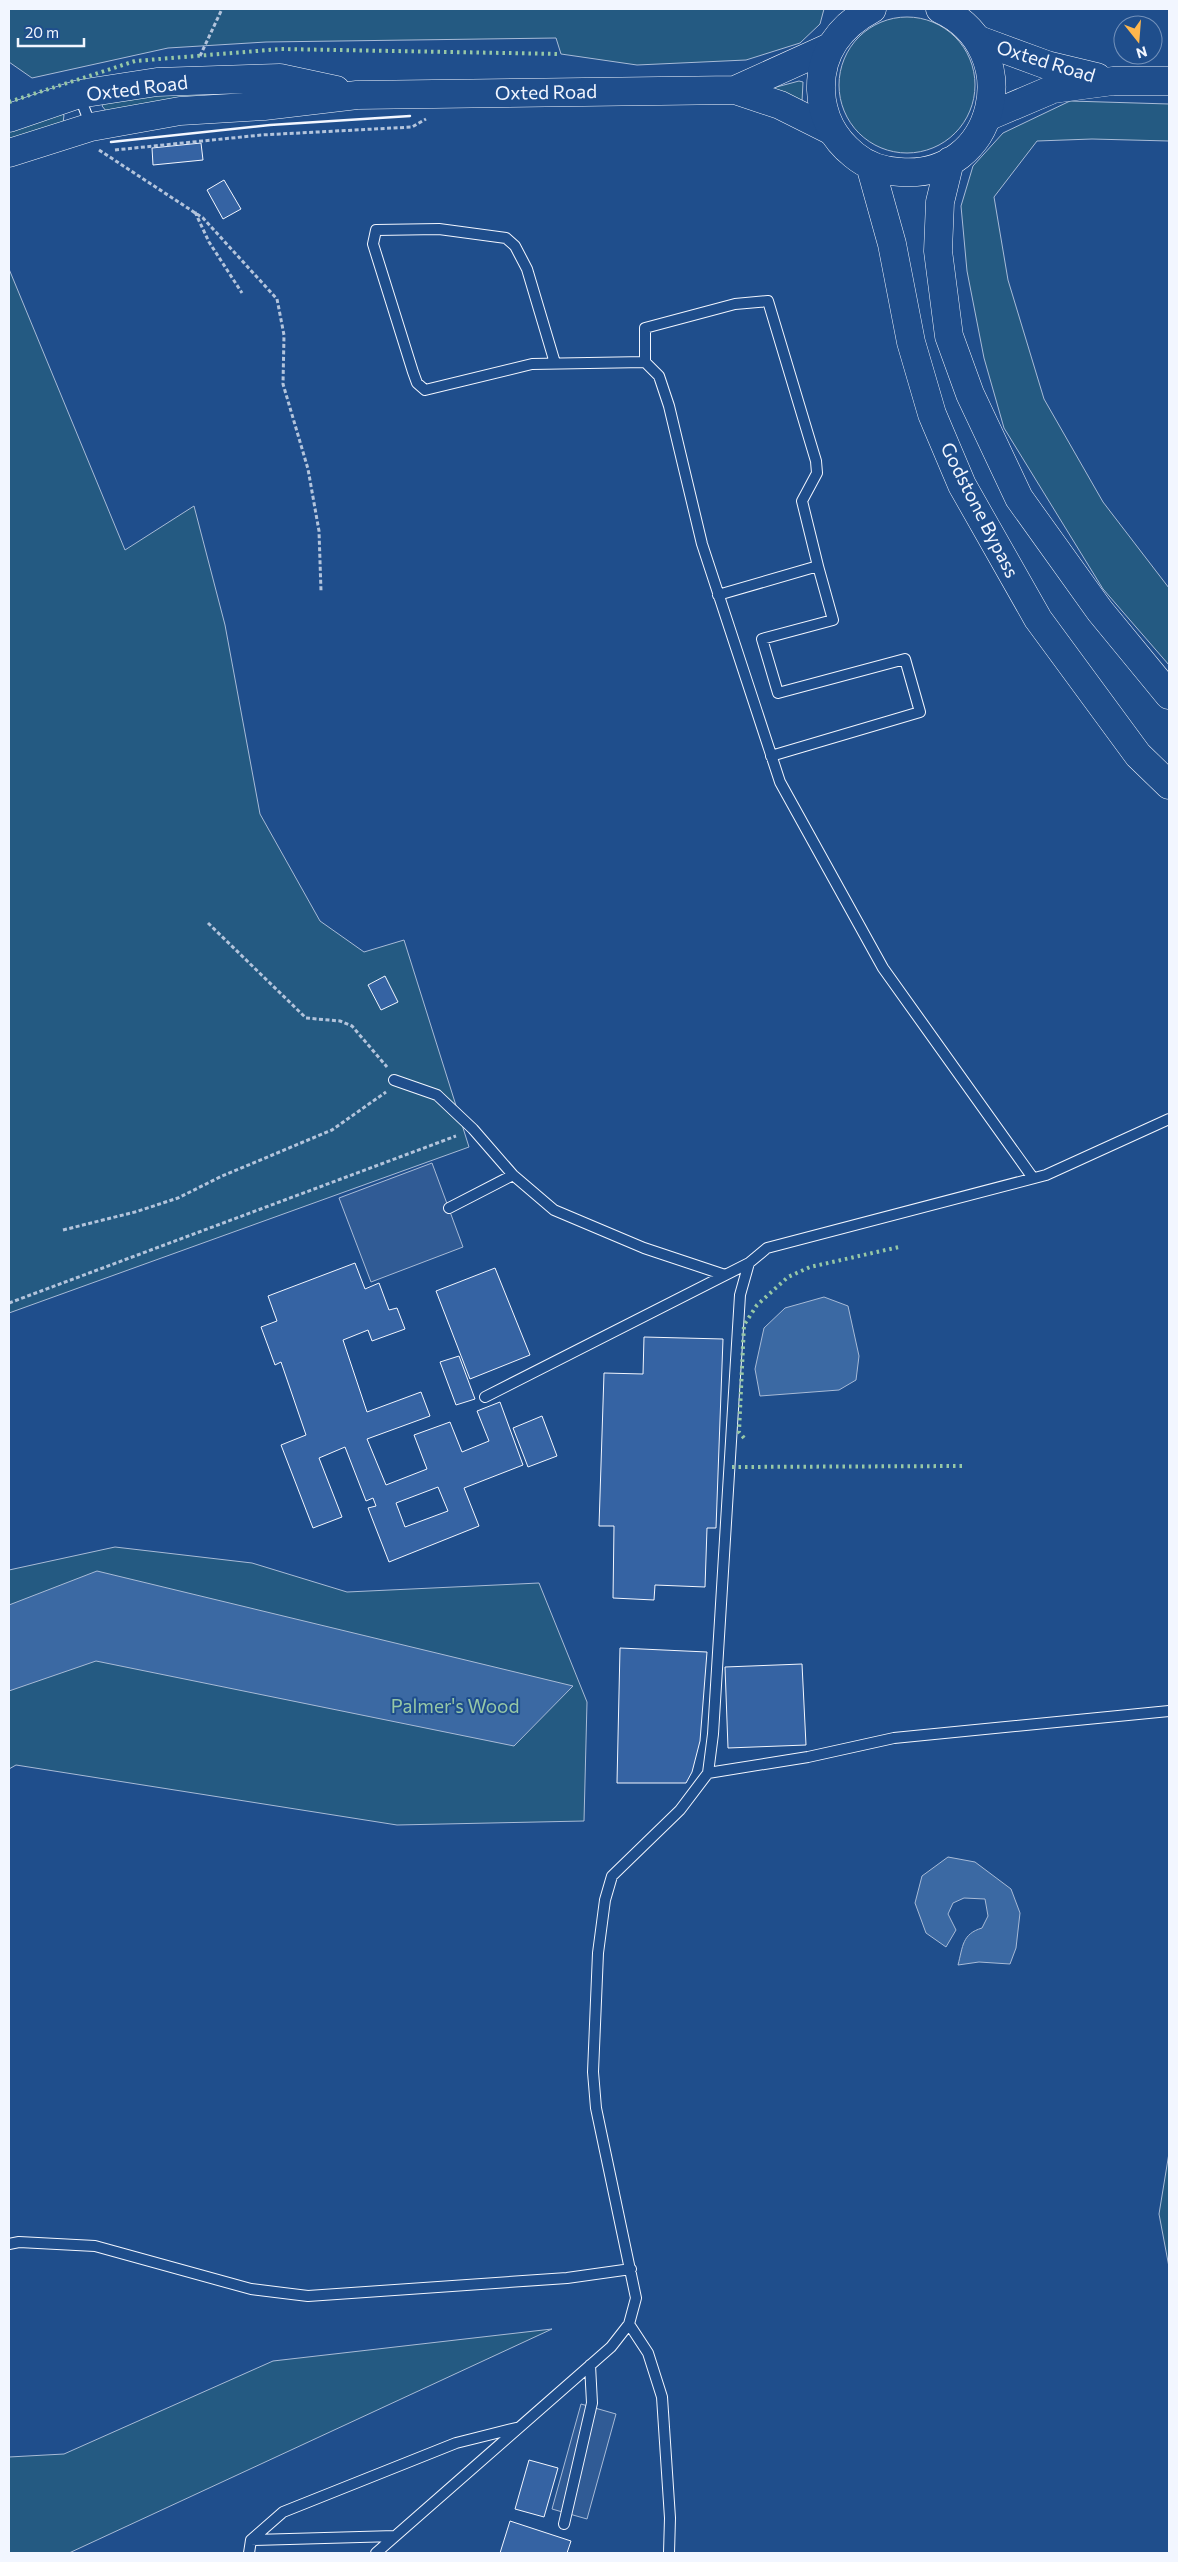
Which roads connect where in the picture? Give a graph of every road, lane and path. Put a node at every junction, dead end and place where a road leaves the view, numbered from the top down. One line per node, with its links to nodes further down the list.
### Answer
1 (222, 9): 6 (path)
2 (940, 9): 4 (main road)
3 (861, 12): 5 (main road)
4 (979, 40): 7 (main road, Oxted Road); 12 (main road)
5 (830, 47): 9 (main road, Oxted Road); 16 (main road)
6 (188, 81): 10 (main road, Oxted Road); 11 (main road, Oxted Road)
7 (1113, 81): 8 (main road, Oxted Road); 12 (main road, Oxted Road)
8 (1169, 81)
9 (735, 90): 11 (main road, Oxted Road); 16 (main road, Oxted Road)
10 (79, 94): 13 (main road, Oxted Road); 15 (lane)
11 (358, 95): 15 (main road, Oxted Road)
12 (987, 117): 20 (main road)
13 (9, 118)
14 (429, 118): 17 (path)
15 (91, 126): 17 (path); 18 (main road, Oxted Road)
16 (832, 131): 21 (main road)
17 (100, 152): 19 (path); 22 (path)
18 (9, 153)
19 (90, 155)
20 (950, 161): 21 (main road); 29 (main road)
21 (870, 165): 31 (main road, Godstone Bypass)
22 (195, 211): 23 (path); 27 (path)
23 (242, 293)
24 (645, 362): 25 (lane); 26 (lane); 28 (lane)
25 (555, 363): 25 (lane)
26 (818, 566): 28 (lane); 30 (lane)
27 (321, 591)
28 (718, 595): 30 (lane)
29 (1169, 696)
30 (771, 756): 37 (lane)
31 (1169, 785)
32 (208, 923): 33 (path)
33 (394, 1080): 35 (lane); 39 (path)
34 (1169, 1118): 37 (lane)
35 (473, 1129): 36 (lane); 42 (path)
36 (513, 1175): 38 (lane); 41 (lane)
37 (1033, 1178): 40 (lane)
38 (449, 1208)
39 (63, 1230)
40 (749, 1263): 41 (lane); 45 (lane)
41 (725, 1275): 43 (lane)
42 (9, 1303)
43 (484, 1397)
44 (1169, 1710): 45 (lane)
45 (708, 1773): 47 (lane)
46 (9, 2244): 47 (lane)
47 (631, 2269): 48 (lane)
48 (629, 2324): 49 (lane); 56 (lane)
49 (590, 2365): 50 (lane); 51 (lane)
50 (520, 2427): 52 (lane); 53 (lane)
51 (564, 2524)
52 (395, 2536): 53 (lane); 55 (lane)
53 (251, 2540): 54 (lane)
54 (249, 2553)
55 (376, 2553)
56 (669, 2553)

